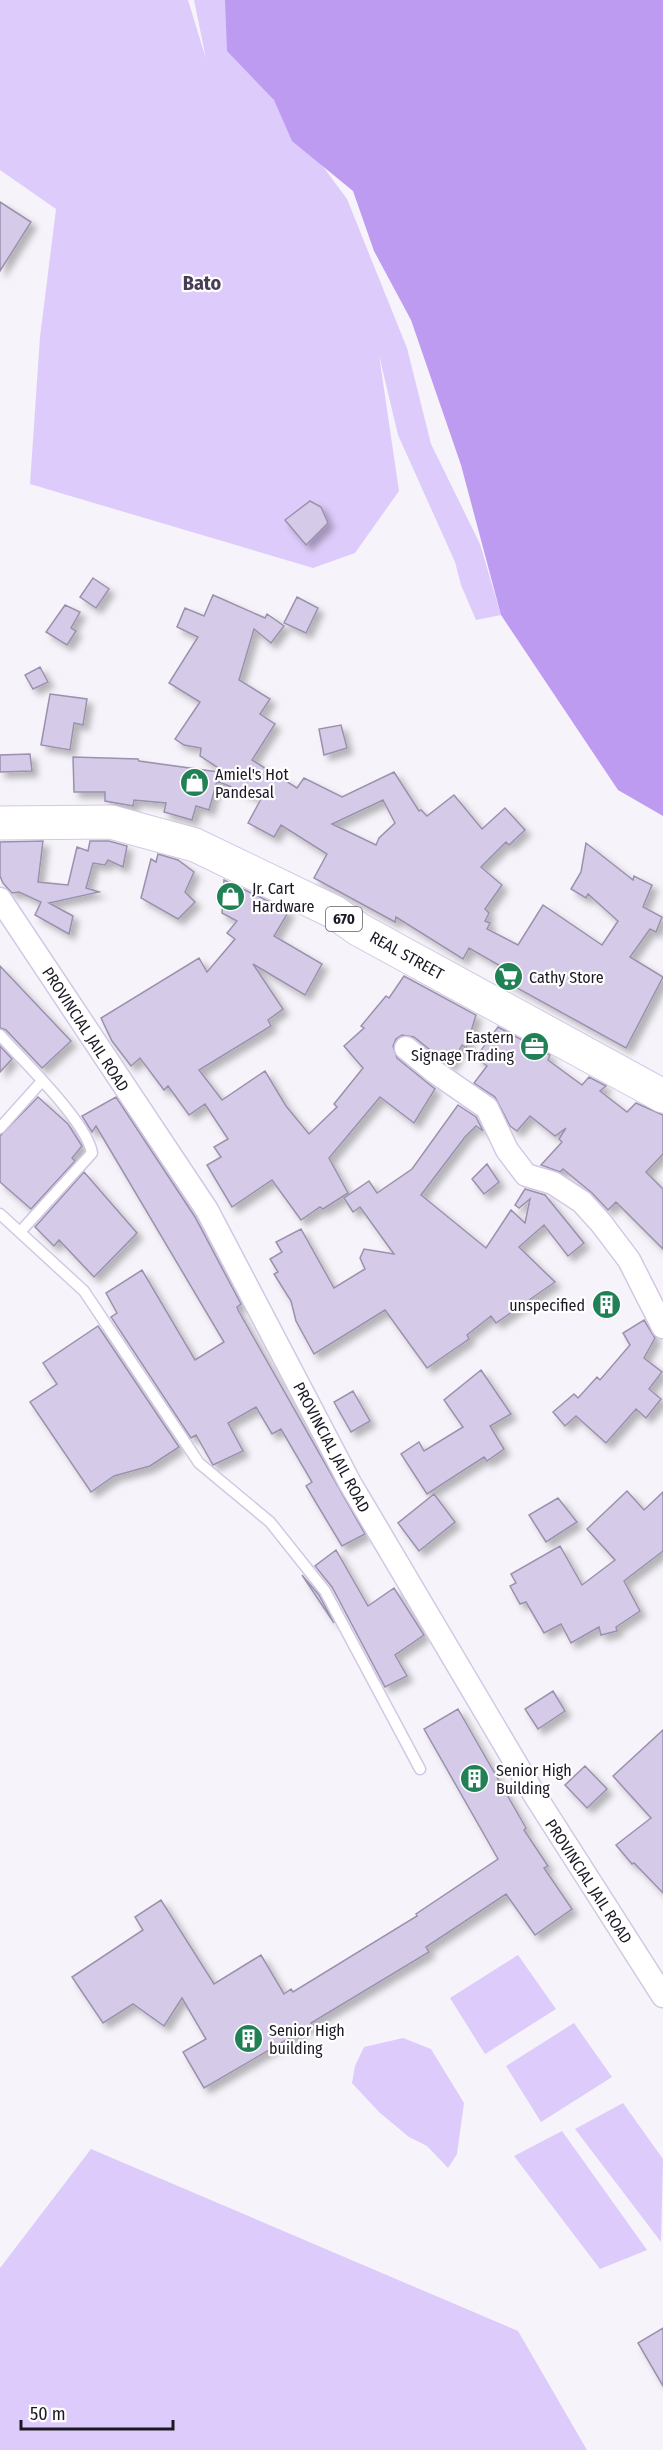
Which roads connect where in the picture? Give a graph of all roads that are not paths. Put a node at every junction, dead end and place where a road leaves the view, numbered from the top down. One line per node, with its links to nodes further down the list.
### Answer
1 (0, 822): 6 (main road, REAL STREET / 670)
2 (0, 899): 12 (street, PROVINCIAL JAIL ROAD)
3 (0, 1035): 5 (lane)
4 (406, 1048): 10 (street)
5 (42, 1082): 7 (lane); 9 (lane)
6 (663, 1096)
7 (0, 1128)
8 (0, 1214): 9 (lane)
9 (20, 1232): 11 (lane)
10 (663, 1327)
11 (420, 1769)
12 (663, 1996)

